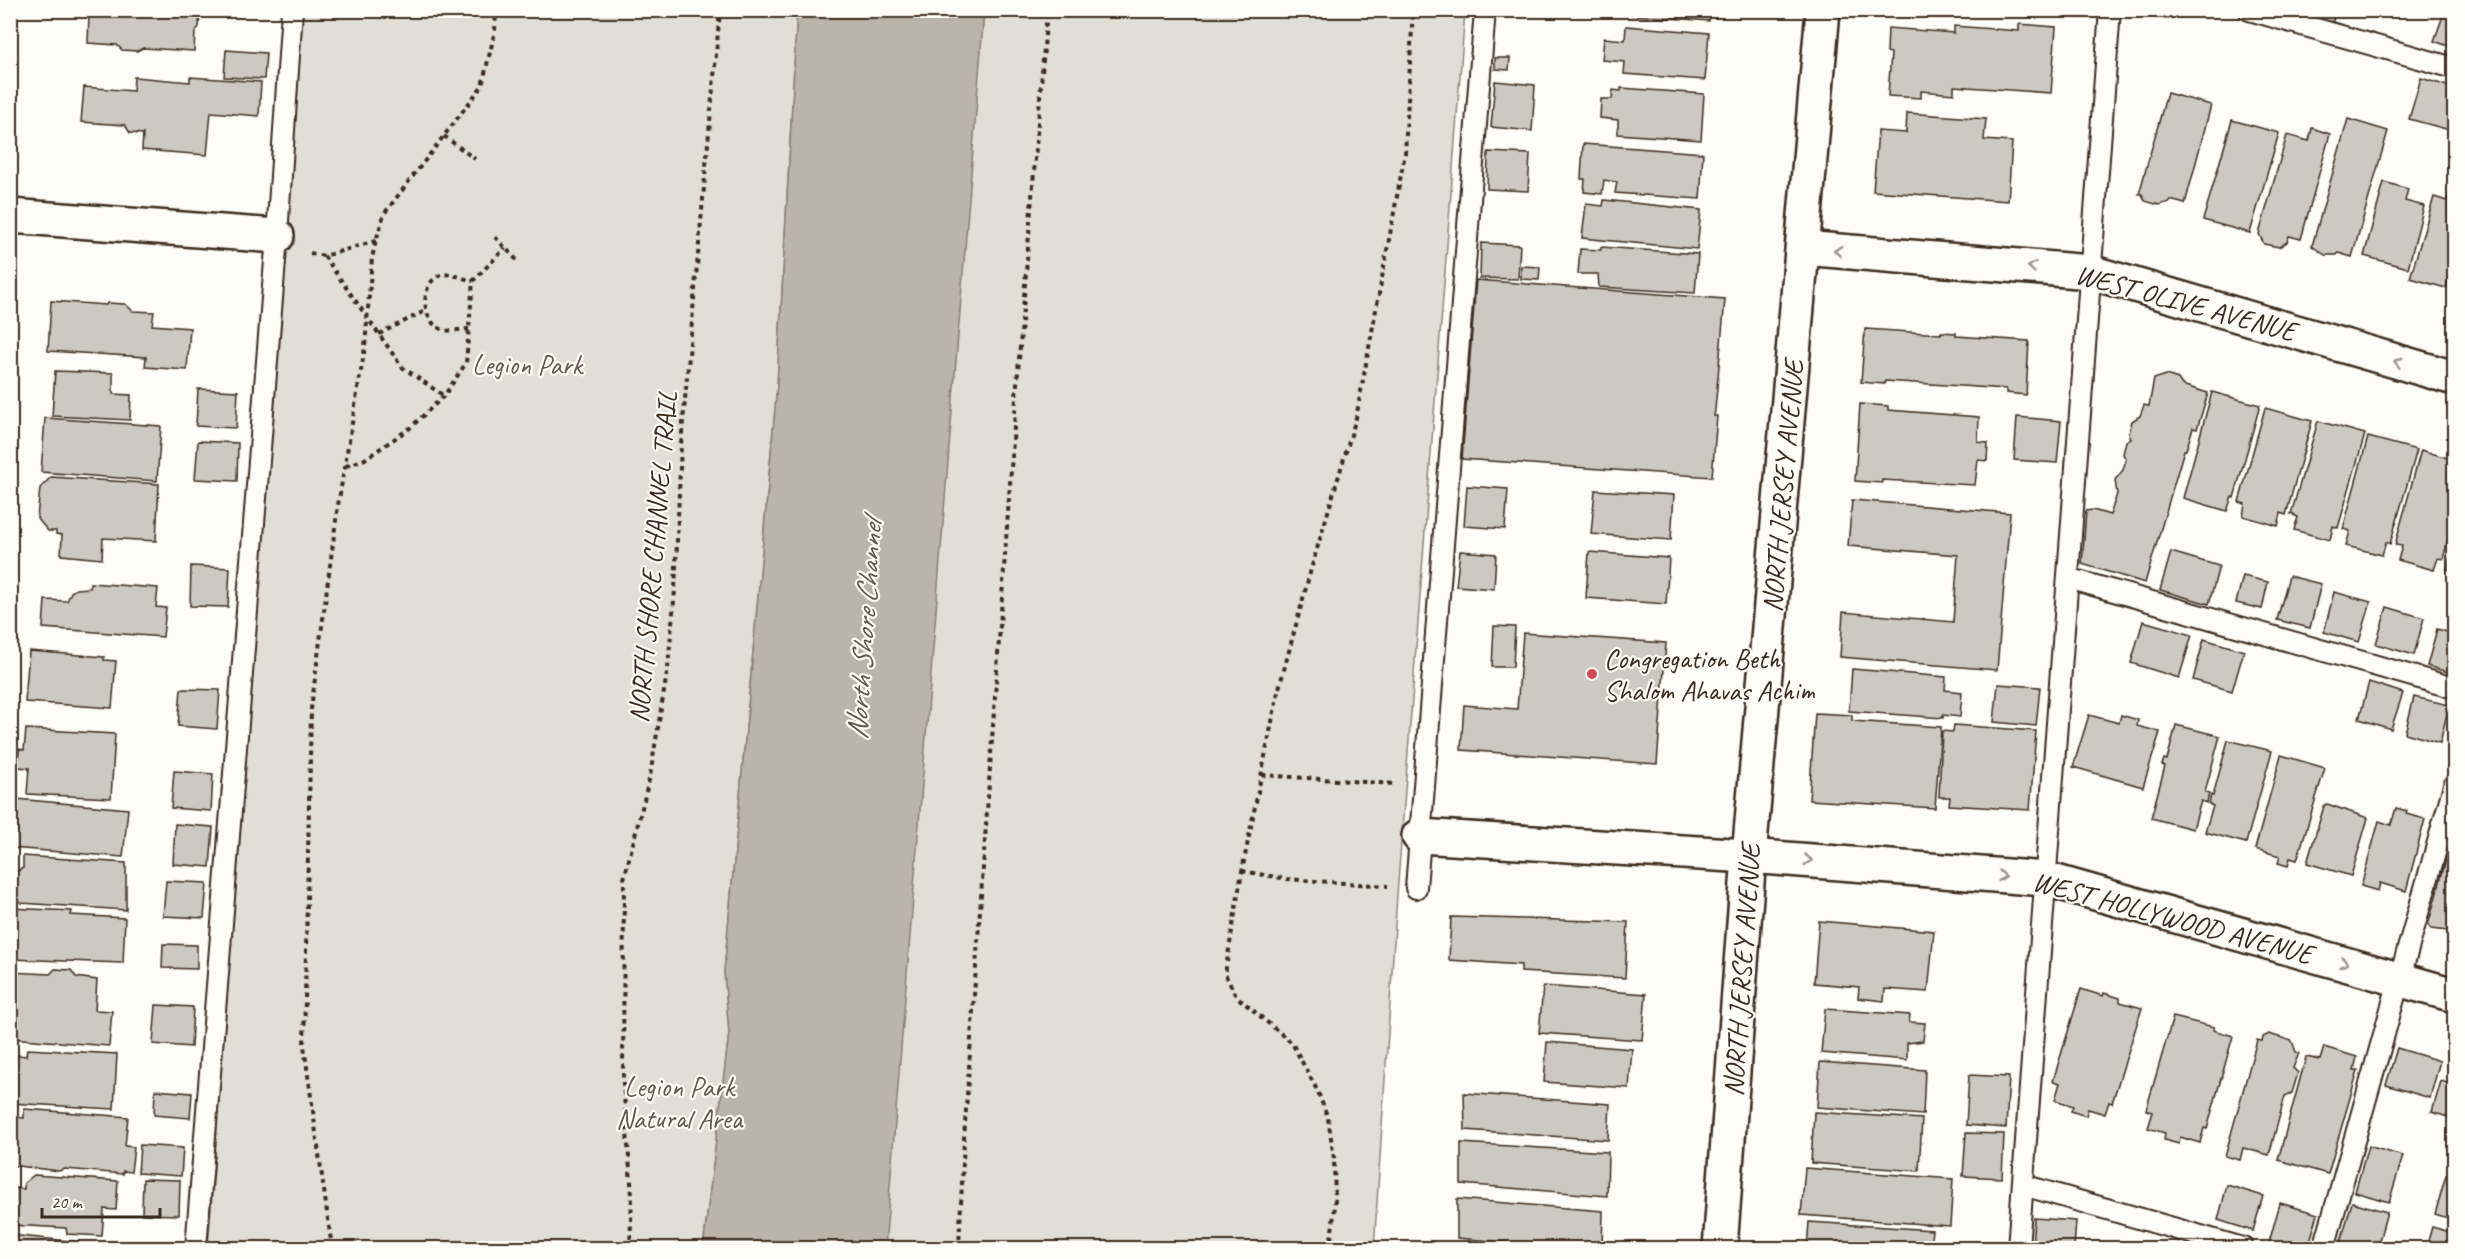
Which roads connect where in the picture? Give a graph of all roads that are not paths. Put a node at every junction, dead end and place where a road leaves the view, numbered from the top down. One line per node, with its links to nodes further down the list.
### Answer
1 (292, 10): 8 (lane)
2 (1485, 10): 15 (lane)
3 (1823, 10): 9 (street, NORTH JERSEY AVENUE)
4 (2110, 10): 10 (lane)
5 (2249, 10): 6 (lane)
6 (2454, 68)
7 (10, 216): 8 (street)
8 (278, 236): 22 (lane)
9 (1803, 248): 10 (street, WEST OLIVE AVENUE, one-way to 9); 16 (street, NORTH JERSEY AVENUE)
10 (2090, 272): 11 (street, WEST OLIVE AVENUE, one-way to 10); 12 (lane)
11 (2454, 378)
12 (2068, 578): 13 (lane); 17 (lane)
13 (2454, 688)
14 (2454, 785): 19 (lane)
15 (1419, 836): 16 (street, WEST HOLLYWOOD AVENUE); 18 (lane)
16 (1749, 856): 17 (street, WEST HOLLYWOOD AVENUE, one-way to 17); 23 (street, NORTH JERSEY AVENUE)
17 (2046, 879): 19 (street, WEST HOLLYWOOD AVENUE, one-way to 19); 21 (lane)
18 (1416, 888)
19 (2400, 979): 20 (street, WEST HOLLYWOOD AVENUE); 26 (lane)
20 (2454, 995)
21 (2023, 1185): 24 (lane); 25 (lane)
22 (196, 1248)
23 (1720, 1248)
24 (2018, 1248)
25 (2243, 1248)
26 (2324, 1248)

